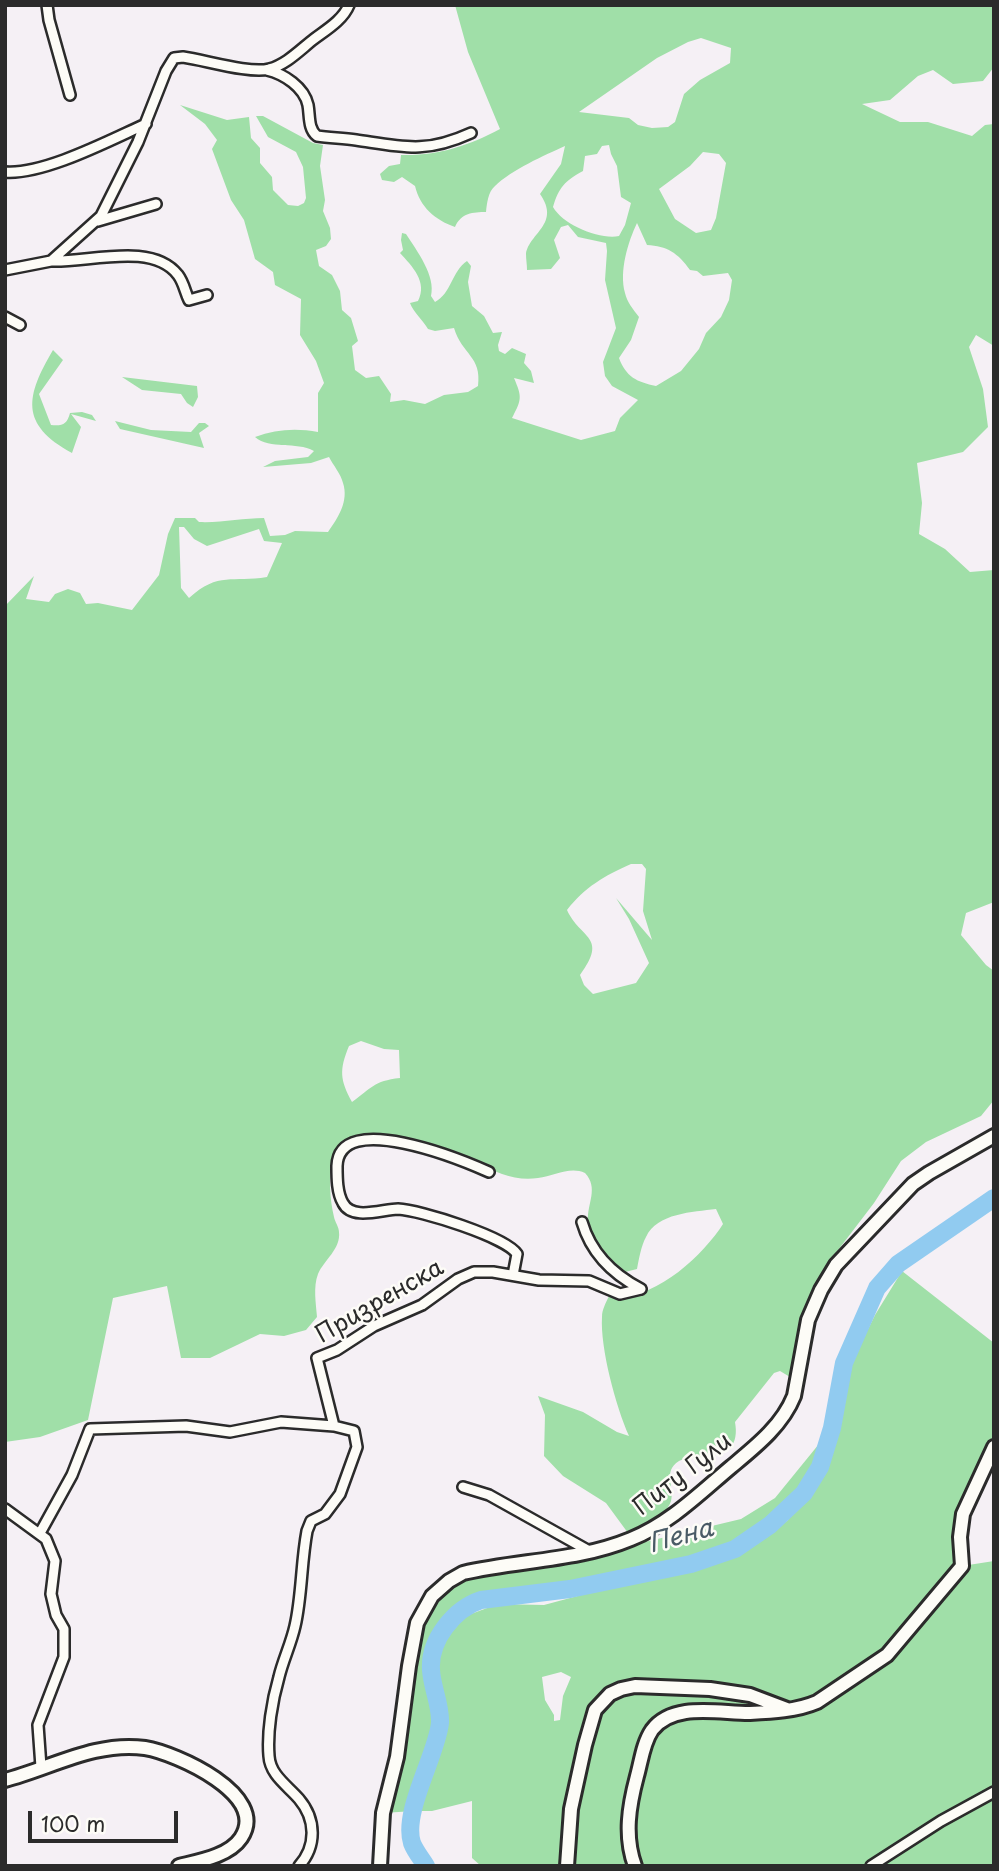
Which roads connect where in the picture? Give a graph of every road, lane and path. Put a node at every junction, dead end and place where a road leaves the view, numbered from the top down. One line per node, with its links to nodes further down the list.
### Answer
1 (47, 5): 4 (street)
2 (349, 5): 3 (street)
3 (265, 70): 5 (street); 6 (street)
4 (70, 95)
5 (146, 124): 7 (street); 9 (street)
6 (471, 133)
7 (5, 172)
8 (156, 204): 9 (street)
9 (96, 221): 10 (street)
10 (51, 261): 11 (street); 12 (street)
11 (5, 270)
12 (207, 295)
13 (5, 317): 14 (street)
14 (20, 325)
15 (994, 1136): 24 (street, Питу Гули)
16 (489, 1172): 18 (street)
17 (582, 1223): 18 (street, Призренска)
18 (513, 1275): 19 (street, Призренска)
19 (334, 1426): 23 (street); 32 (street)
20 (994, 1447): 26 (street)
21 (463, 1487): 24 (street)
22 (5, 1509): 23 (street)
23 (40, 1533): 28 (street)
24 (591, 1552): 33 (street, Питу Гули)
25 (750, 1695): 26 (street); 27 (street); 34 (street)
26 (787, 1709): 27 (street)
27 (749, 1713): 35 (street)
28 (41, 1767): 29 (street); 31 (street)
29 (5, 1780)
30 (994, 1792): 36 (street)
31 (179, 1866)
32 (299, 1866)
33 (380, 1866)
34 (567, 1866)
35 (635, 1866)
36 (871, 1866)

